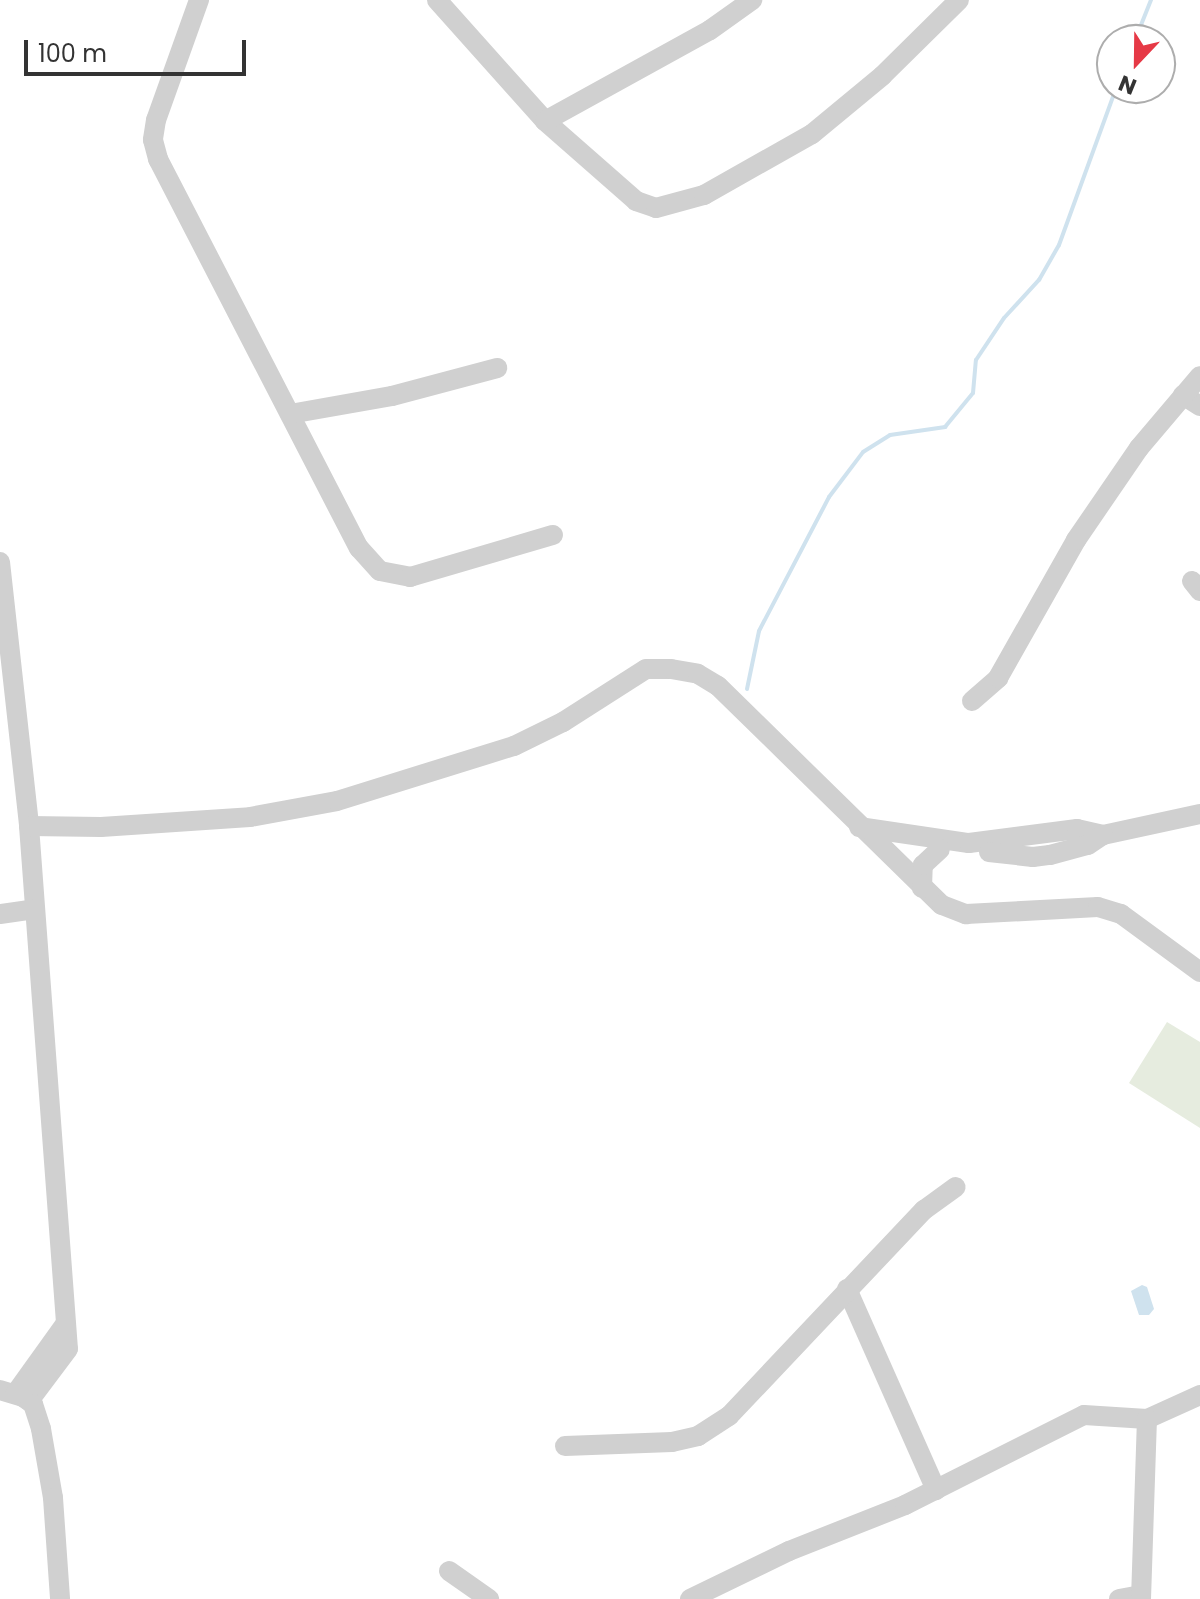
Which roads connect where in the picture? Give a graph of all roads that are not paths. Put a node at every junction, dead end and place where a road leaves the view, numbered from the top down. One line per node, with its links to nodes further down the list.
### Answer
1 (199, 0): 9 (street)
2 (752, 0): 5 (street)
3 (959, 0): 5 (street)
4 (444, 2): 5 (street)
5 (545, 121)
6 (497, 368): 9 (street)
7 (1200, 376): 8 (street)
8 (1192, 400): 12 (street)
9 (290, 414): 10 (street)
10 (553, 535)
11 (0, 562): 14 (street)
12 (972, 701)
13 (1200, 814): 16 (street)
14 (29, 826): 15 (street); 20 (street)
15 (859, 827): 16 (street); 17 (street)
16 (1103, 835): 18 (street)
17 (880, 848): 18 (street); 19 (street)
18 (940, 849): 19 (street)
19 (922, 888): 22 (street)
20 (35, 909): 21 (street); 25 (street)
21 (0, 914)
22 (1200, 972)
23 (956, 1187): 24 (street)
24 (847, 1289): 29 (street); 30 (street)
25 (66, 1323): 26 (street); 26 (street)
26 (15, 1395): 33 (street)
27 (1200, 1395): 28 (street)
28 (1147, 1419): 30 (street); 32 (street)
29 (565, 1446)
30 (936, 1490): 35 (street)
31 (449, 1571): 34 (street)
32 (1141, 1597): 36 (street)
33 (60, 1599)
34 (489, 1599)
35 (690, 1599)
36 (1119, 1599)

